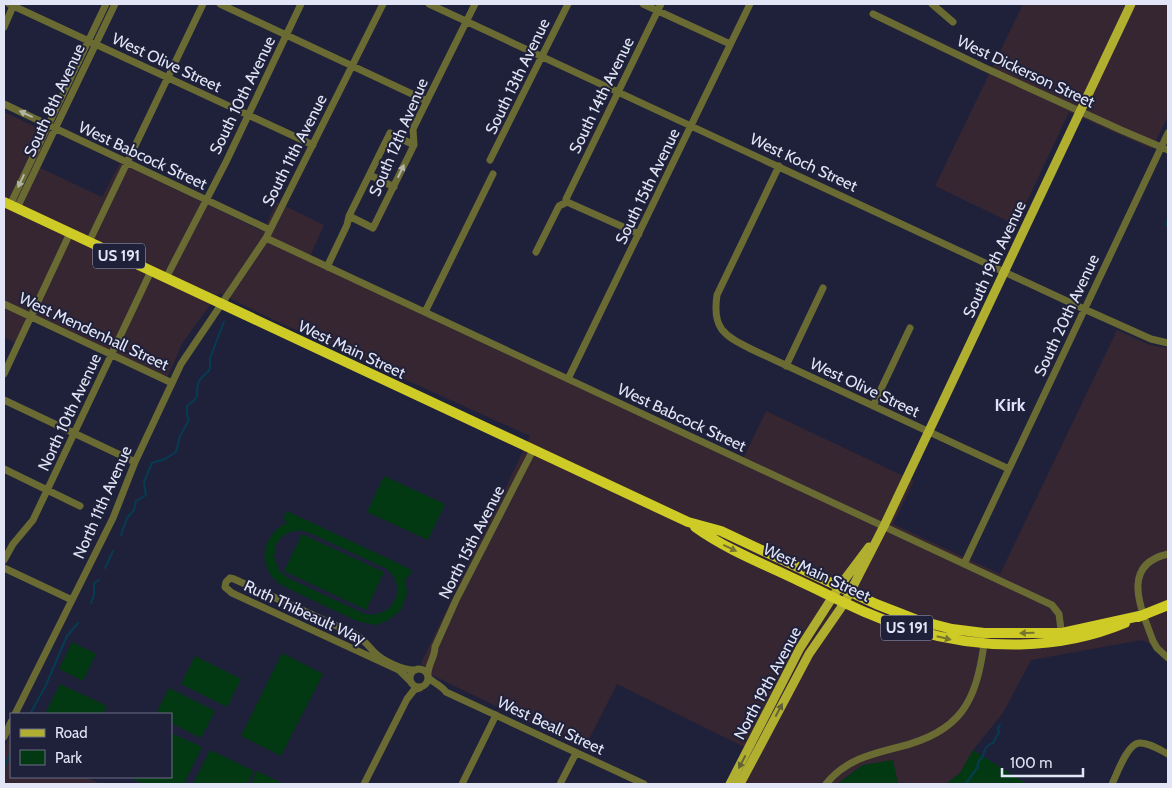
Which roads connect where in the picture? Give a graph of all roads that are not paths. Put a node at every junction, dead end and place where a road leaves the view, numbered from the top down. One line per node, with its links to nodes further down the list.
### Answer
1 (12, 4): 19 (street); 21 (street, West Olive Street)
2 (106, 4): 21 (street, South 8th Avenue)
3 (115, 4): 22 (street, South 8th Avenue)
4 (203, 4): 26 (street)
5 (220, 4): 20 (street)
6 (301, 4): 20 (street, South 10th Avenue)
7 (383, 4): 25 (street, South 11th Avenue)
8 (429, 4): 17 (street, West Koch Street)
9 (475, 4): 17 (street, South 12th Avenue)
10 (568, 4): 24 (street, South 13th Avenue)
11 (643, 4): 15 (street)
12 (750, 4): 23 (street, South 15th Avenue)
13 (932, 4): 18 (street)
14 (1131, 4): 30 (main road, South 19th Avenue)
15 (659, 7): 23 (street); 27 (street, South 14th Avenue)
16 (873, 14): 30 (street, West Dickerson Street)
17 (466, 21): 24 (street, West Koch Street); 28 (street, South 12th Avenue)
18 (953, 22)
19 (4, 27)
20 (286, 35): 25 (street); 31 (street, South 10th Avenue)
21 (89, 41): 22 (street, West Olive Street); 32 (street, South 8th Avenue)
22 (96, 44): 26 (street, West Olive Street); 34 (street, South 8th Avenue)
23 (730, 44): 33 (street, South 15th Avenue)
24 (542, 56): 27 (street, West Koch Street); 39 (street, South 13th Avenue)
25 (352, 66): 28 (street); 36 (street, South 11th Avenue)
26 (168, 78): 31 (street, West Olive Street); 40 (street)
27 (618, 91): 33 (street, West Koch Street); 45 (street, South 14th Avenue)
28 (427, 101): 37 (street, South 12th Avenue)
29 (4, 104): 32 (street, West Babcock Street, one-way to 29)
30 (1080, 112): 38 (street, West Dickerson Street); 57 (main road, South 19th Avenue)
31 (248, 115): 36 (street, West Olive Street); 46 (street, South 10th Avenue)
32 (48, 125): 34 (street, West Babcock Street); 47 (street, South 8th Avenue, one-way to 47)
33 (691, 125): 41 (street, West Koch Street); 51 (street, South 15th Avenue)
34 (56, 129): 40 (street, West Babcock Street); 47 (street, South 8th Avenue)
35 (1168, 133): 38 (street, South 20th Avenue)
36 (313, 145): 49 (street, South 11th Avenue)
37 (414, 145): 43 (street); 44 (street, South 12th Avenue, one-way to 37)
38 (1165, 149): 62 (street, South 20th Avenue)
39 (490, 160)
40 (126, 162): 46 (street, West Babcock Street); 53 (street)
41 (779, 166): 57 (street, West Koch Street); 68 (street, West Olive Street)
42 (492, 174): 63 (street)
43 (370, 175): 44 (street); 48 (street)
44 (394, 187): 48 (street, South 12th Avenue)
45 (566, 199)
46 (206, 200): 49 (street, West Babcock Street); 58 (street, South 10th Avenue)
47 (10, 205): 50 (highway, West Main Street / US 191)
48 (349, 216): 55 (street)
49 (270, 230): 52 (street, South 11th Avenue)
50 (70, 233): 53 (highway, West Main Street / US 191); 64 (street)
51 (639, 234): 54 (street); 70 (street, South 15th Avenue)
52 (266, 238): 55 (street, West Babcock Street); 61 (street, South 11th Avenue)
53 (89, 242): 56 (highway, West Main Street / US 191)
54 (536, 252)
55 (327, 267): 63 (street, West Babcock Street)
56 (151, 271): 58 (highway, West Main Street / US 191); 67 (street, North 10th Avenue)
57 (1004, 271): 62 (street, West Koch Street); 74 (main road, South 19th Avenue)
58 (166, 278): 61 (highway, West Main Street / US 191)
59 (823, 288): 68 (street)
60 (4, 304): 64 (street, West Mendenhall Street)
61 (221, 304): 71 (street, North 11th Avenue); 76 (highway, West Main Street / US 191)
62 (1084, 309): 66 (street, West Koch Street); 79 (street, South 20th Avenue)
63 (425, 312): 70 (street, West Babcock Street)
64 (31, 317): 67 (street, West Mendenhall Street); 69 (street)
65 (910, 328): 73 (street)
66 (1168, 343)
67 (112, 355): 71 (street, West Mendenhall Street); 75 (street, North 10th Avenue)
68 (786, 366): 73 (street, West Olive Street)
69 (4, 374)
70 (568, 379): 83 (street, West Babcock Street)
71 (172, 383): 77 (street, North 11th Avenue)
72 (4, 400): 75 (street)
73 (873, 406): 74 (street, West Olive Street)
74 (928, 432): 79 (street, West Olive Street); 83 (main road, South 19th Avenue)
75 (74, 433): 77 (street); 80 (street, North 10th Avenue)
76 (533, 450): 82 (highway, West Main Street / US 191); 97 (street, North 15th Avenue)
77 (135, 462): 91 (street, North 11th Avenue)
78 (4, 469): 80 (street)
79 (1009, 469): 86 (street, South 20th Avenue)
80 (48, 490): 81 (street); 85 (street, North 10th Avenue)
81 (80, 506)
82 (688, 522): 88 (highway, West Main Street / US 191); 90 (highway, West Main Street / US 191, one-way to 90)
83 (884, 526): 86 (street, West Babcock Street); 88 (main road, South 19th Avenue); 89 (main road, South 19th Avenue)
84 (1168, 554): 94 (street)
85 (4, 560)
86 (964, 564): 95 (street, West Babcock Street)
87 (4, 568): 91 (street)
88 (839, 587): 89 (highway, West Main Street / US 191); 90 (main road, South 19th Avenue)
89 (850, 592): 92 (main road, South 19th Avenue); 95 (highway, West Main Street / US 191, one-way to 89)
90 (833, 597): 92 (highway, West Main Street / US 191); 115 (main road, North 19th Avenue, one-way to 115)
91 (72, 600): 105 (street, North 11th Avenue)
92 (845, 602): 96 (highway, West Main Street / US 191, one-way to 96); 116 (main road, North 19th Avenue, one-way to 92)
93 (1168, 605): 94 (highway, West Main Street / US 191)
94 (1144, 615): 95 (highway, West Main Street / US 191); 98 (street)
95 (1062, 637): 96 (highway, West Main Street / US 191)
96 (984, 644): 117 (street)
97 (435, 647): 99 (street, North 15th Avenue); 100 (street, North 15th Avenue)
98 (1168, 658)
99 (416, 669): 100 (street); 101 (street); 101 (street, Ruth Thibeault Way)
100 (428, 676): 102 (street); 103 (street, West Beall Street)
101 (410, 681): 102 (street); 104 (street)
102 (422, 687): 103 (street, West Beall Street); 104 (street)
103 (446, 692): 106 (street, West Beall Street)
104 (404, 704): 111 (street)
105 (16, 713)
106 (496, 716): 109 (street, West Beall Street); 112 (street)
107 (10, 724): 108 (street)
108 (4, 737)
109 (576, 753): 113 (street); 114 (street, West Beall Street)
110 (1168, 754): 118 (street)
111 (364, 784)
112 (462, 784)
113 (560, 784)
114 (644, 784)
115 (730, 784)
116 (740, 784)
117 (826, 784)
118 (1112, 784)

